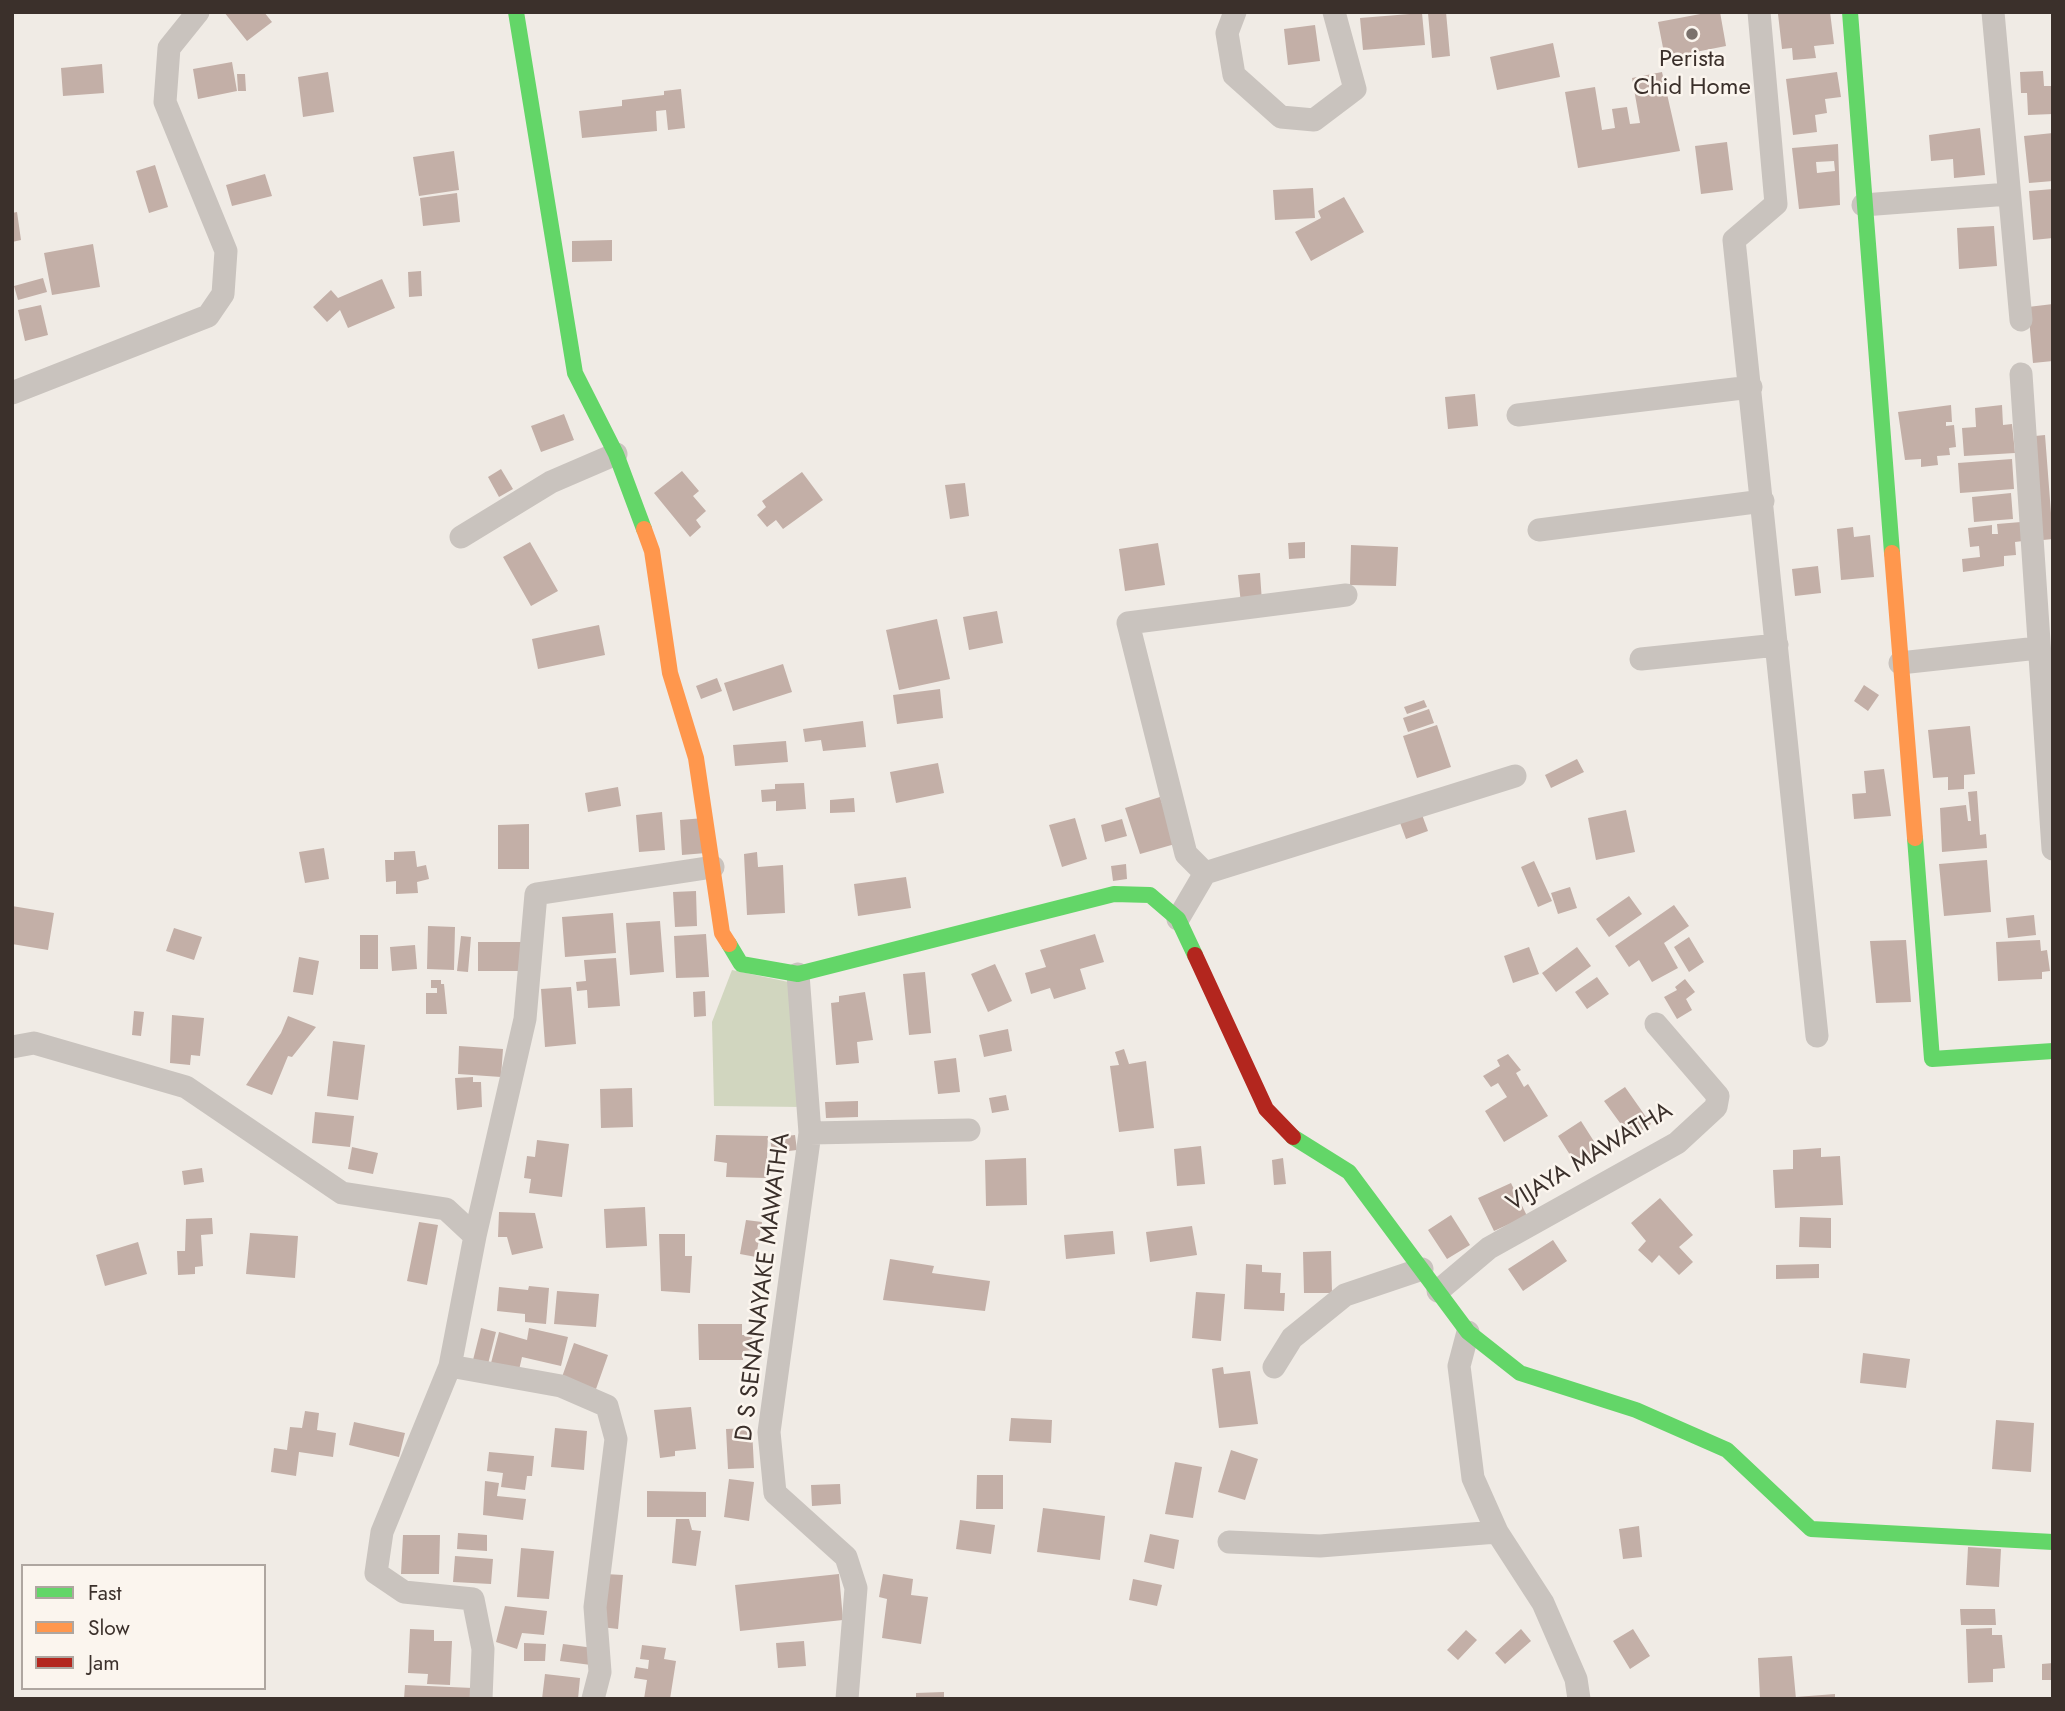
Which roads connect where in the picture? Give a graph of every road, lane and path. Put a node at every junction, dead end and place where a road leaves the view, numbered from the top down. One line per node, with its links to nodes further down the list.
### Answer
1 (198, 12): 13 (street)
2 (516, 12): 15 (street)
3 (1235, 12): 4 (street)
4 (1334, 12)
5 (1759, 12): 12 (street)
6 (1850, 12): 9 (street)
7 (1993, 12): 8 (street)
8 (2009, 194): 9 (street); 10 (street)
9 (1863, 205): 23 (street)
10 (2021, 320)
11 (2021, 374): 21 (street)
12 (1751, 387): 14 (street); 16 (street)
13 (12, 393)
14 (1518, 415)
15 (616, 454): 18 (street); 26 (street)
16 (1763, 502): 17 (street); 20 (street)
17 (1539, 530)
18 (461, 537)
19 (1346, 595): 27 (street)
20 (1777, 645): 22 (street); 31 (street)
21 (2038, 648): 23 (street); 25 (street)
22 (1641, 659)
23 (1900, 663): 33 (street)
24 (1515, 776): 27 (street)
25 (2053, 849)
26 (713, 867): 29 (street); 36 (street)
27 (1205, 873): 28 (street)
28 (1178, 919): 29 (street); 37 (street)
29 (798, 974): 35 (street, D S SENANAYAKE MAWATHA)
30 (1656, 1024): 38 (street, VIJAYA MAWATHA)
31 (1817, 1036)
32 (12, 1047): 36 (street)
33 (2053, 1051)
34 (969, 1130): 35 (street)
35 (810, 1133): 47 (street, D S SENANAYAKE MAWATHA)
36 (475, 1236): 40 (street)
37 (1422, 1269): 38 (street); 41 (street)
38 (1438, 1291): 39 (street)
39 (1468, 1332): 42 (street); 44 (street)
40 (450, 1366): 45 (street); 46 (street)
41 (1274, 1367)
42 (1497, 1532): 43 (street); 48 (street)
43 (1229, 1542)
44 (2053, 1542)
45 (481, 1699)
46 (593, 1699)
47 (847, 1699)
48 (1579, 1699)

